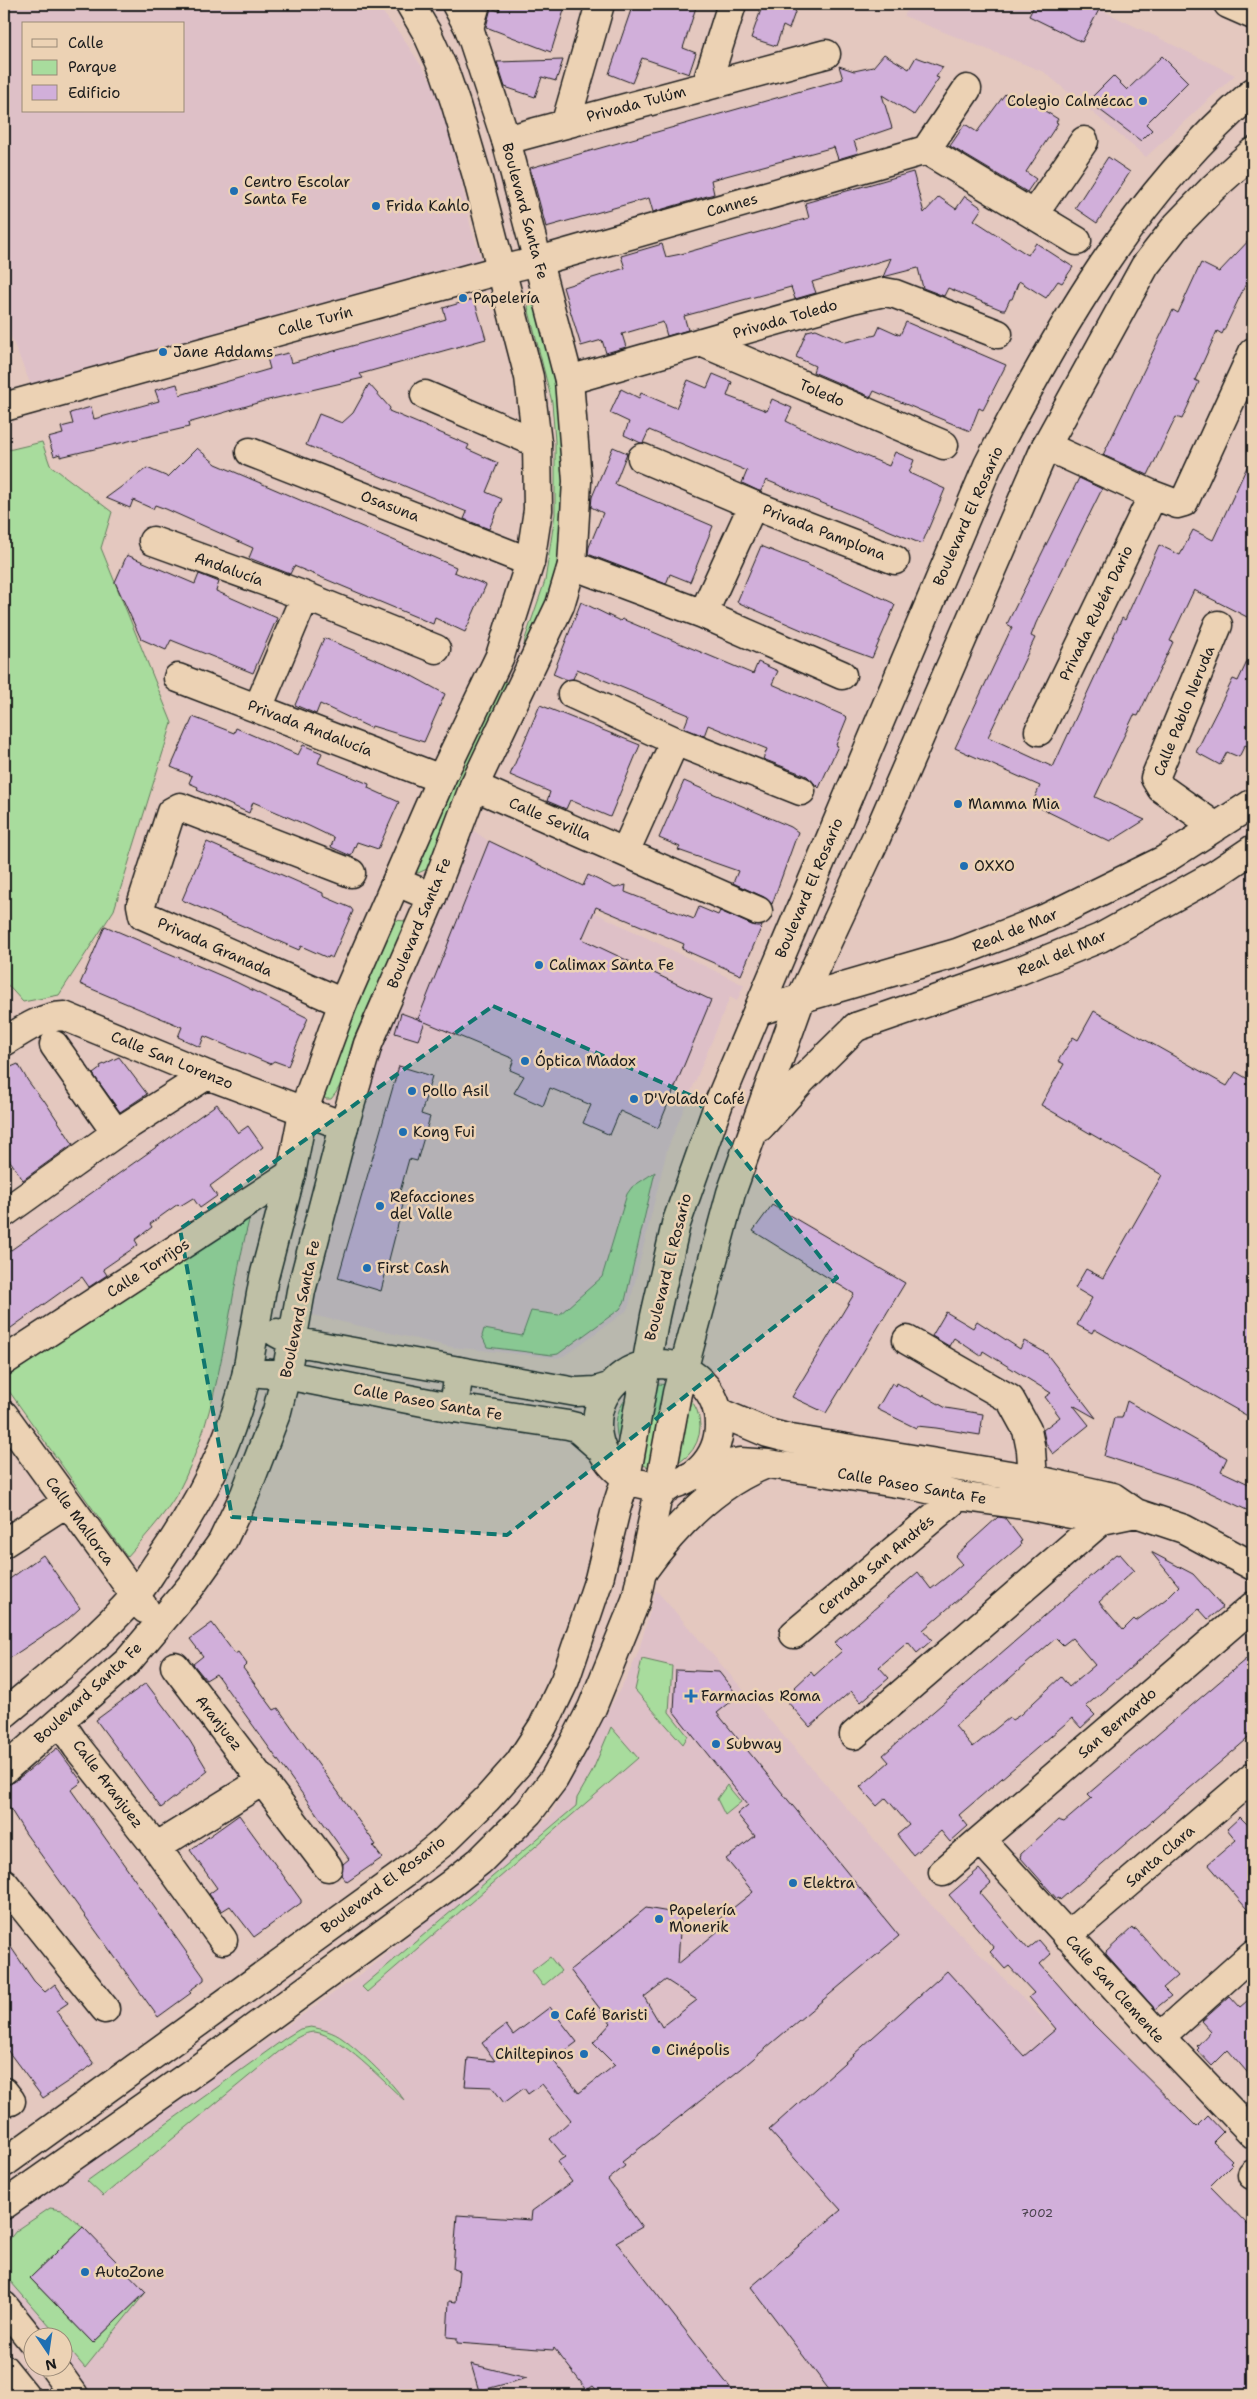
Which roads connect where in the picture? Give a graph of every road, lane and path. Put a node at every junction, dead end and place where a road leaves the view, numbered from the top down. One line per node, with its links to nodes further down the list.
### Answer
1 (410, 4): 20 (street)
2 (456, 4): 7 (street, Boulevard Santa Fe)
3 (600, 4): 12 (street, Privada Tulúm)
4 (732, 4): 9 (street, Privada Tulúm)
5 (1228, 4): 6 (street)
6 (1253, 15)
7 (472, 16): 13 (street, Boulevard Santa Fe)
8 (826, 54): 9 (street, Privada Tulúm)
9 (706, 86): 12 (street, Privada Tulúm)
10 (967, 89): 15 (street)
11 (1253, 92): 63 (street, Boulevard El Rosario)
12 (566, 122): 13 (street, Privada Tulúm)
13 (506, 140): 19 (street, Boulevard Santa Fe)
14 (1084, 141): 17 (street)
15 (926, 150): 17 (street); 19 (street, Cannes)
16 (1253, 152): 29 (street)
17 (1034, 214): 18 (street)
18 (1077, 241)
19 (539, 261): 20 (street, Calle Turín); 24 (street, Boulevard Santa Fe)
20 (500, 270): 26 (street, Calle Turín); 27 (street)
21 (998, 334): 22 (street, Privada Toledo)
22 (700, 342): 24 (street, Privada Toledo); 28 (street, Toledo)
23 (1253, 352): 32 (street)
24 (569, 380): 37 (street, Boulevard Santa Fe)
25 (425, 395): 27 (street)
26 (4, 407)
27 (537, 443): 36 (street)
28 (944, 444)
29 (1046, 446): 32 (street); 61 (street)
30 (250, 452): 36 (street, Osasuna)
31 (642, 458): 33 (street, Privada Pamplona)
32 (1153, 495): 48 (street, Privada Rubén Dario)
33 (753, 505): 35 (street, Privada Pamplona); 39 (street, Privada Pamplona)
34 (153, 541): 38 (street, Andalucía)
35 (895, 560)
36 (530, 562): 42 (street)
37 (572, 565): 39 (street); 43 (street, Boulevard Santa Fe)
38 (305, 596): 41 (street, Andalucía); 47 (street)
39 (703, 614): 44 (street)
40 (1218, 625): 54 (street, Calle Pablo Neruda)
41 (436, 649)
42 (500, 656): 43 (street); 50 (street)
43 (531, 669): 51 (street, Boulevard Santa Fe)
44 (842, 675)
45 (178, 678): 47 (street, Privada Andalucía)
46 (572, 694): 49 (street)
47 (258, 708): 50 (street, Privada Andalucía)
48 (1039, 731)
49 (675, 741): 52 (street); 56 (street)
50 (440, 779): 58 (street)
51 (474, 786): 56 (street, Calle Sevilla); 59 (street, Boulevard Santa Fe)
52 (801, 792)
53 (1253, 803): 54 (street, Real de Mar)
54 (1216, 827): 61 (street, Real de Mar)
55 (1253, 849): 70 (street, Real del Mar)
56 (625, 852): 60 (street, Calle Sevilla)
57 (350, 874): 62 (street, Privada Granada)
58 (397, 882): 59 (street); 62 (street)
59 (432, 898): 68 (street, Boulevard Santa Fe)
60 (758, 911)
61 (801, 998): 63 (street, Real de Mar); 70 (street)
62 (343, 1003): 67 (street)
63 (758, 1011): 73 (street, Boulevard El Rosario)
64 (4, 1042): 66 (street, Calle San Lorenzo)
65 (54, 1045): 69 (street)
66 (207, 1075): 67 (street, Calle San Lorenzo); 69 (street)
67 (303, 1112): 68 (street, Calle San Lorenzo); 71 (street)
68 (344, 1126): 77 (street, Boulevard Santa Fe)
69 (116, 1133): 72 (street)
70 (749, 1139): 75 (street)
71 (291, 1174): 74 (street); 78 (street, Calle Torrijos)
72 (7, 1203)
73 (655, 1316): 79 (street, Boulevard El Rosario); 84 (street)
74 (258, 1322): 77 (street); 82 (street)
75 (694, 1332): 80 (street); 85 (street)
76 (907, 1340): 91 (street)
77 (292, 1341): 81 (street); 83 (street, Boulevard Santa Fe)
78 (4, 1361)
79 (645, 1366): 80 (street); 84 (street); 89 (street, Boulevard El Rosario)
80 (684, 1370): 85 (street); 92 (street)
81 (459, 1371): 84 (street); 86 (street)
82 (247, 1372): 83 (street, Calle Paseo Santa Fe); 100 (street)
83 (286, 1375): 86 (street, Calle Paseo Santa Fe); 102 (street, Boulevard Santa Fe)
84 (614, 1382): 89 (street)
85 (706, 1387): 87 (street)
86 (454, 1408): 89 (street, Calle Paseo Santa Fe)
87 (718, 1412): 91 (street, Calle Paseo Santa Fe); 92 (street)
88 (4, 1416): 94 (street, Calle Mallorca)
89 (613, 1464): 92 (street); 116 (street, Boulevard El Rosario)
90 (769, 1464): 92 (street, Calle Paseo Santa Fe); 93 (street, Calle Paseo Santa Fe); 99 (street)
91 (1033, 1479): 95 (street); 96 (street, Calle Paseo Santa Fe)
92 (667, 1492): 99 (street)
93 (959, 1496): 95 (street, Calle Paseo Santa Fe); 103 (street, Cerrada San Andrés)
94 (66, 1503): 97 (street); 100 (street, Calle Mallorca)
95 (1030, 1506): 96 (street, Calle Paseo Santa Fe)
96 (1108, 1509): 98 (street, Calle Paseo Santa Fe); 107 (street)
97 (4, 1543)
98 (1253, 1566)
99 (643, 1571): 125 (street)
100 (134, 1597): 102 (street, Calle Mallorca); 105 (street)
101 (1253, 1606): 111 (street, San Bernardo)
102 (158, 1626): 106 (street, Boulevard Santa Fe)
103 (794, 1634)
104 (175, 1666): 110 (street, Aranjuez)
105 (4, 1714)
106 (60, 1722): 108 (street, Boulevard Santa Fe); 112 (street, Calle Aranjuez)
107 (854, 1735)
108 (4, 1770)
109 (1253, 1776): 117 (street, Santa Clara)
110 (264, 1780): 112 (street); 113 (street, Aranjuez)
111 (981, 1840): 114 (street, San Bernardo); 117 (street, Calle San Clemente)
112 (156, 1847): 118 (street, Calle Aranjuez)
113 (328, 1868)
114 (943, 1872)
115 (4, 1883): 120 (street)
116 (354, 1908): 123 (street, Boulevard El Rosario); 124 (street)
117 (1067, 1936): 121 (street, Calle San Clemente)
118 (223, 1940)
119 (1253, 1954): 121 (street)
120 (105, 2009)
121 (1160, 2037): 122 (street, Calle San Clemente)
122 (1253, 2134)
123 (4, 2163)
124 (4, 2184)
125 (4, 2205)
126 (4, 2306): 127 (street)
127 (22, 2328)
128 (4, 2369): 130 (street)
129 (60, 2376): 131 (street)
130 (25, 2395)
131 (74, 2395)

